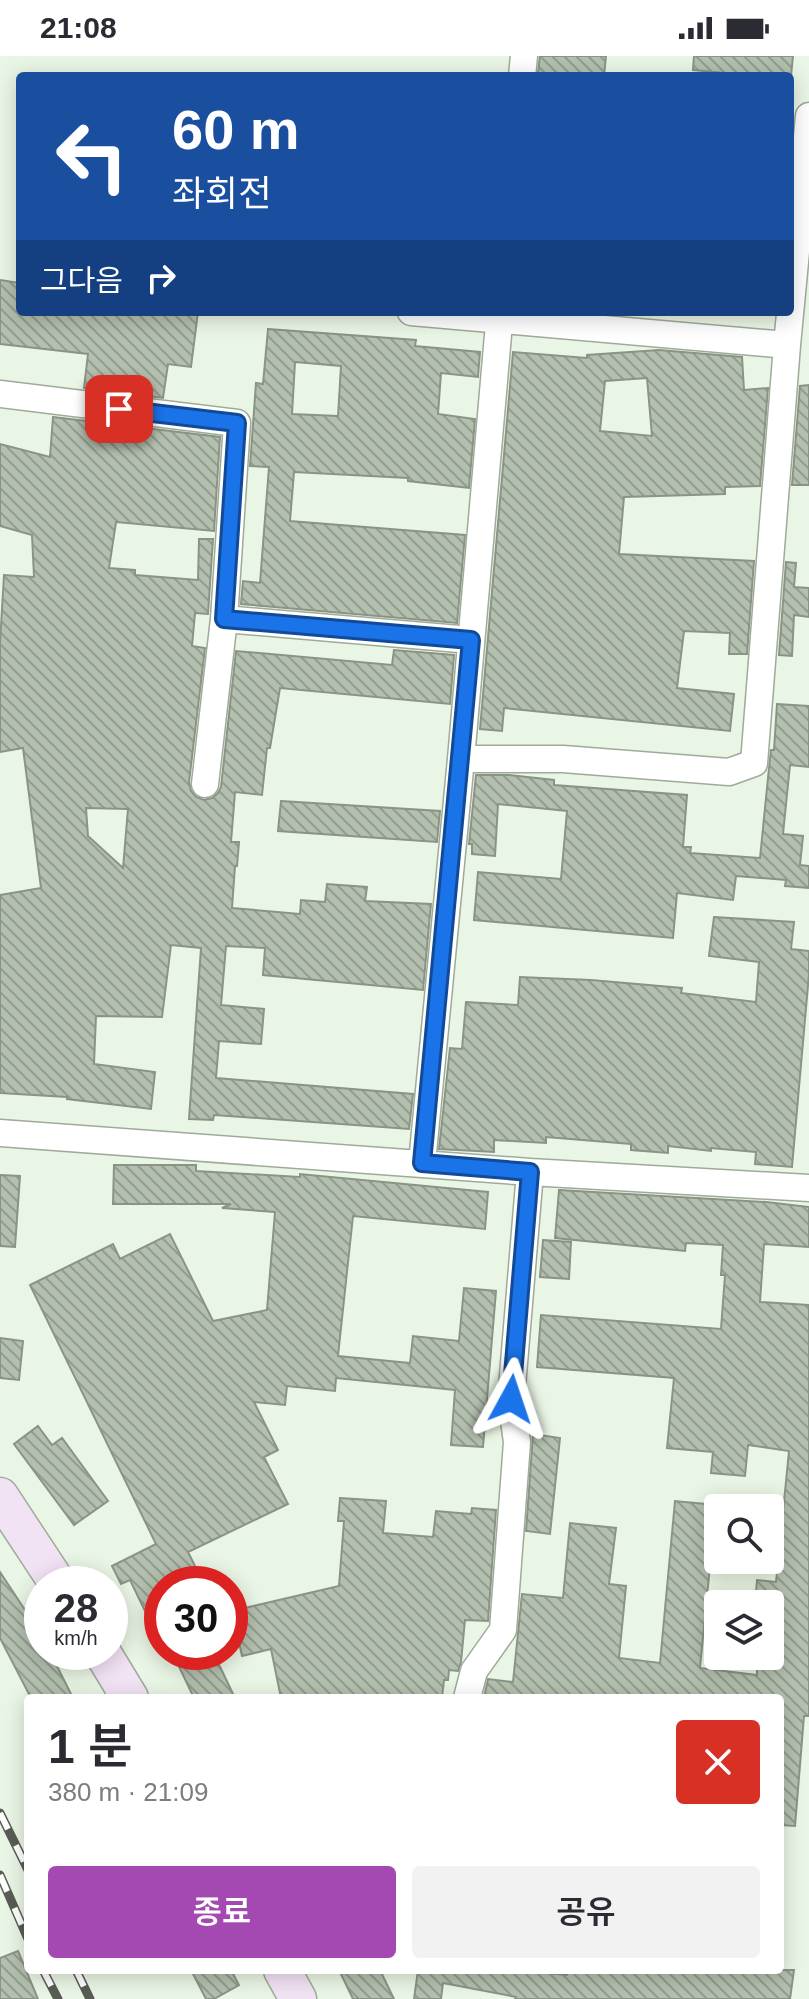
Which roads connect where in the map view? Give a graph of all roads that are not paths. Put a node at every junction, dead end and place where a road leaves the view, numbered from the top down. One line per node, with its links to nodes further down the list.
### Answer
1 (804, 128): 2 (street)
2 (794, 256)
3 (499, 316): 5 (street); 8 (street)
4 (789, 316): 5 (street)
5 (787, 345): 9 (street)
6 (0, 394): 7 (street)
7 (224, 619): 8 (street); 10 (street)
8 (471, 640): 9 (street)
9 (461, 759): 12 (street)
10 (205, 784)
11 (0, 1133): 12 (street)
12 (422, 1163): 13 (street)
13 (530, 1172): 14 (street); 19 (street)
14 (809, 1188)
15 (0, 1496): 16 (main road)
16 (46, 1566)
17 (113, 1670): 18 (main road)
18 (128, 1694)
19 (468, 1694)
20 (284, 1974): 21 (main road)
21 (298, 1999)

